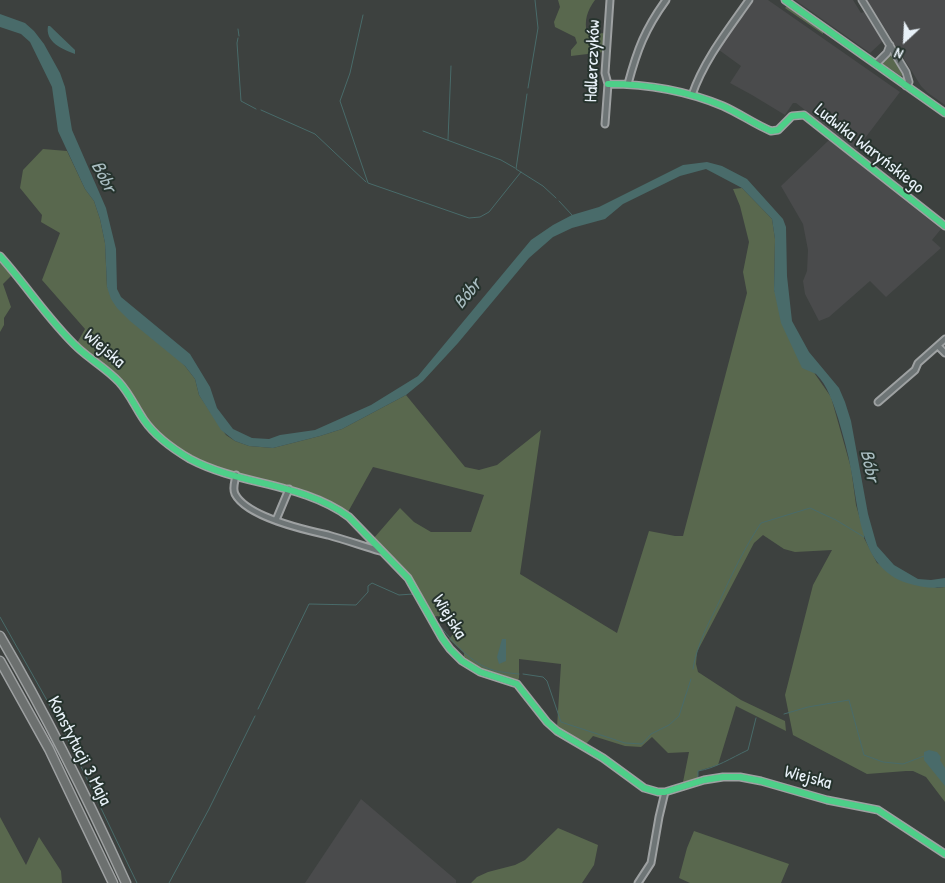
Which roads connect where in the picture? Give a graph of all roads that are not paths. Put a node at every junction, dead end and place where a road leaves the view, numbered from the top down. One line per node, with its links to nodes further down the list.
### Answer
1 (610, 0): 8 (street, Hallerczyków)
2 (666, 0): 9 (street)
3 (749, 0): 11 (street)
4 (785, 0): 7 (street)
5 (862, 0): 6 (street)
6 (890, 45): 7 (street); 10 (street)
7 (876, 64): 10 (street)
8 (608, 84): 9 (street); 13 (street, Hallerczyków)
9 (628, 84): 11 (street)
10 (906, 86): 12 (street)
11 (692, 95): 14 (street, Ludwika Waryńskiego)
12 (945, 113)
13 (605, 124)
14 (945, 226)
15 (0, 256): 20 (street, Wiejska)
16 (945, 339): 17 (street)
17 (938, 346): 18 (street); 19 (street)
18 (945, 354)
19 (878, 402)
20 (236, 476): 21 (street, Wiejska); 22 (street, Wiejska)
21 (289, 489): 22 (street); 23 (street, Wiejska)
22 (276, 520): 23 (street, Wiejska)
23 (382, 552): 26 (street, Wiejska)
24 (0, 636): 29 (main road, Konstytucji 3 Maja)
25 (0, 661): 28 (main road)
26 (665, 792): 27 (street, Wiejska); 30 (street)
27 (945, 854)
28 (113, 883)
29 (126, 883)
30 (638, 883)

